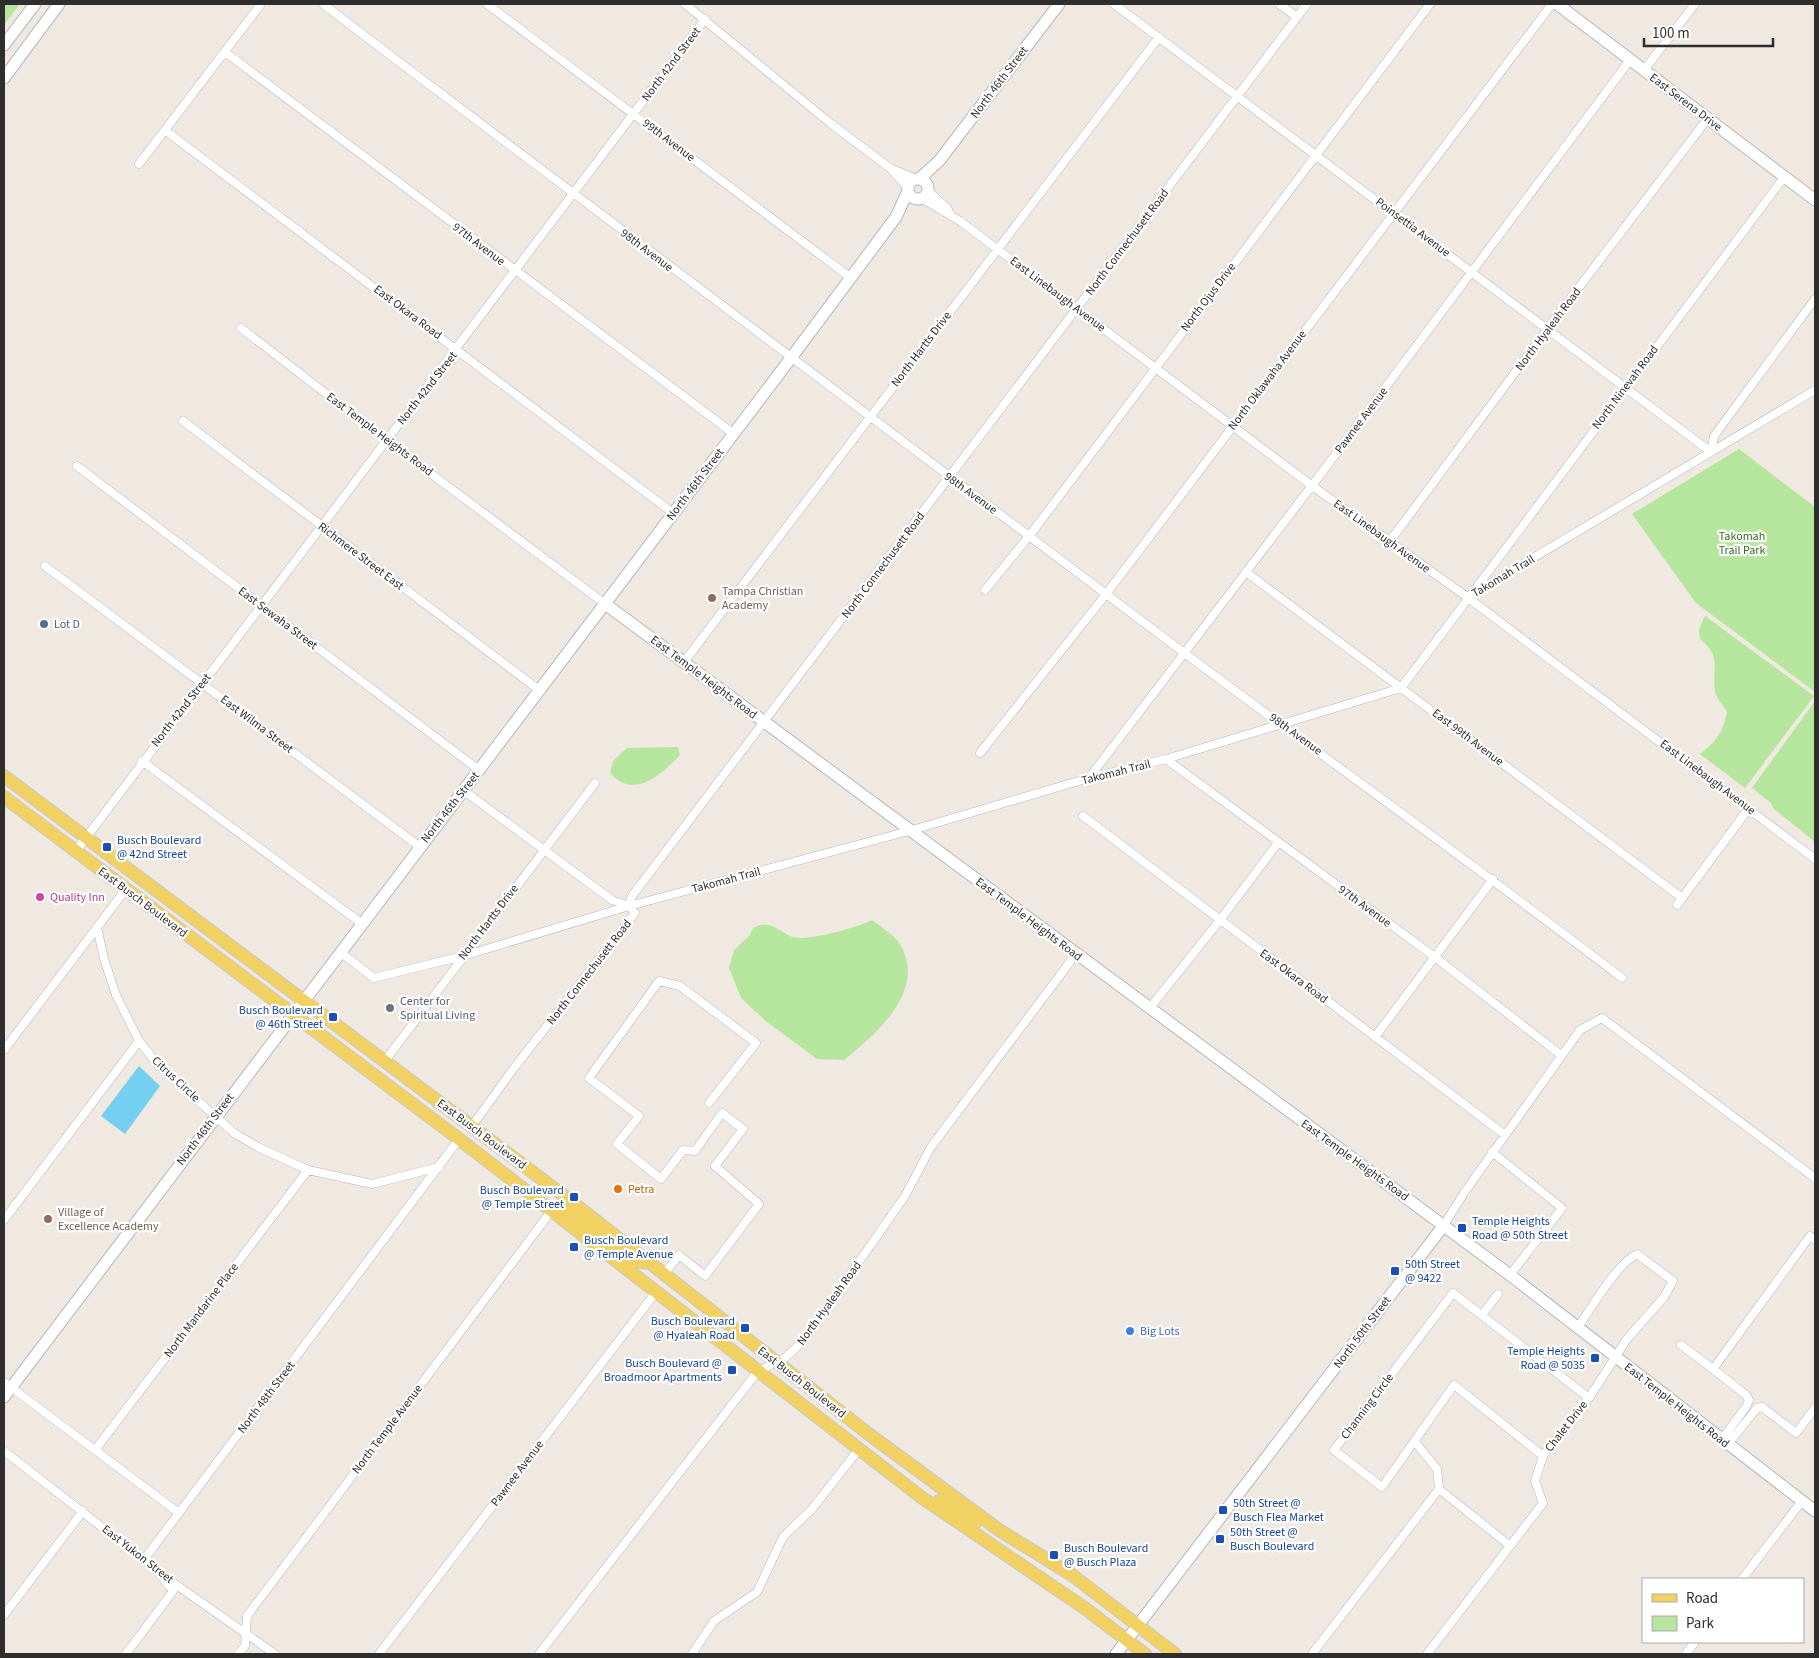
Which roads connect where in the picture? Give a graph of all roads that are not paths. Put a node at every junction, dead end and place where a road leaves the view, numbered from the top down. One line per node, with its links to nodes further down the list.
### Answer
1 (35, 4): 18 (street)
2 (59, 4): 22 (street)
3 (261, 4): 19 (street)
4 (323, 4): 32 (street, 98th Avenue)
5 (487, 4): 24 (street, 99th Avenue)
6 (685, 4): 16 (street, East Linebaugh Avenue)
7 (1059, 4): 31 (street, North 46th Street)
8 (1114, 4): 17 (street, Poinsettia Avenue)
9 (1279, 4): 15 (street)
10 (1307, 4): 15 (street, North Connechusett Road)
11 (1430, 4): 27 (street, North Ojus Drive)
12 (1552, 4): 34 (street, North Oklawaha Avenue)
13 (1557, 4): 20 (street, East Serena Drive)
14 (1695, 4): 21 (street)
15 (1297, 17): 23 (street, North Connechusett Road)
16 (705, 19): 24 (street, North 42nd Street); 29 (street, East Linebaugh Avenue)
17 (1159, 37): 23 (street, Poinsettia Avenue); 35 (street, North Hartts Drive)
18 (4, 45)
19 (226, 52): 26 (street); 36 (street, 97th Avenue)
20 (1630, 60): 21 (street, East Serena Drive); 37 (street, Pawnee Avenue)
21 (1644, 70): 25 (street, East Serena Drive)
22 (4, 78)
23 (1237, 96): 27 (street, Poinsettia Avenue); 40 (street, North Connechusett Road)
24 (634, 114): 32 (street, North 42nd Street); 38 (street, 99th Avenue)
25 (1708, 118): 30 (street, East Serena Drive); 42 (street, North Hyaleah Road)
26 (166, 131): 28 (street); 43 (street, East Okara Road)
27 (1316, 154): 34 (street, Poinsettia Avenue); 45 (street, North Ojus Drive)
28 (139, 164)
29 (890, 168): 31 (street, East Linebaugh Avenue); 31 (street, East Linebaugh Avenue)
30 (1784, 176): 33 (street, East Serena Drive); 46 (street, North Ninevah Road)
31 (918, 189): 35 (street, East Linebaugh Avenue); 38 (street, North 46th Street)
32 (574, 195): 36 (street, North 42nd Street); 44 (street, 98th Avenue)
33 (1815, 200)
34 (1394, 213): 37 (street, Poinsettia Avenue); 50 (street, North Oklawaha Avenue)
35 (998, 249): 40 (street, East Linebaugh Avenue); 48 (street, North Hartts Drive)
36 (514, 271): 43 (street, North 42nd Street); 51 (street, 97th Avenue)
37 (1472, 271): 42 (street, Poinsettia Avenue); 56 (street, Pawnee Avenue)
38 (851, 278): 44 (street, North 46th Street)
39 (1815, 299): 53 (street)
40 (1077, 308): 45 (street, East Linebaugh Avenue); 55 (street, North Connechusett Road)
41 (241, 328): 52 (street, East Temple Heights Road)
42 (1548, 328): 46 (street, Poinsettia Avenue); 60 (street, North Hyaleah Road)
43 (457, 348): 52 (street, North 42nd Street); 57 (street, East Okara Road)
44 (791, 358): 48 (street, 98th Avenue); 51 (street, North 46th Street)
45 (1155, 367): 50 (street, East Linebaugh Avenue); 59 (street, North Ojus Drive)
46 (1625, 386): 53 (street, Poinsettia Avenue); 65 (street, North Ninevah Road)
47 (1815, 390): 53 (street, Takomah Trail)
48 (870, 417): 55 (street, 98th Avenue); 69 (street, North Hartts Drive)
49 (183, 421): 58 (street, Richmere Street East)
50 (1233, 426): 56 (street, East Linebaugh Avenue); 64 (street, North Oklawaha Avenue)
51 (734, 434): 57 (street, North 46th Street)
52 (386, 440): 58 (street, North 42nd Street); 66 (street, East Temple Heights Road)
53 (1711, 452): 65 (street, Takomah Trail)
54 (77, 466): 67 (street, East Sewaha Street)
55 (949, 477): 59 (street, 98th Avenue); 73 (street, North Connechusett Road)
56 (1311, 485): 60 (street, East Linebaugh Avenue); 62 (street, Pawnee Avenue)
57 (674, 513): 66 (street, North 46th Street)
58 (322, 527): 67 (street, North 42nd Street); 72 (street, Richmere Street East)
59 (1030, 535): 63 (street, North Ojus Drive); 64 (street, 98th Avenue)
60 (1390, 541): 65 (street, East Linebaugh Avenue)
61 (45, 566): 70 (street, East Wilma Street)
62 (1246, 572): 68 (street, Pawnee Avenue); 71 (street, East 99th Avenue)
63 (985, 590)
64 (1107, 592): 68 (street, 98th Avenue); 75 (street, North Oklawaha Avenue)
65 (1467, 598): 71 (street, Takomah Trail); 84 (street, East Linebaugh Avenue)
66 (604, 603): 69 (street, East Temple Heights Road); 72 (street, North 46th Street)
67 (262, 605): 70 (street, North 42nd Street); 78 (street, East Sewaha Street)
68 (1184, 652): 74 (street, 98th Avenue); 80 (street, Pawnee Avenue)
69 (684, 662): 73 (street, East Temple Heights Road)
70 (202, 683): 77 (street, North 42nd Street); 89 (street, East Wilma Street)
71 (1401, 688): 74 (street, Takomah Trail); 95 (street, East 99th Avenue)
72 (539, 690): 78 (street, North 46th Street)
73 (764, 722): 86 (street, East Temple Heights Road); 97 (street, North Connechusett Road)
74 (1283, 725): 76 (street, Takomah Trail); 93 (street, 98th Avenue)
75 (980, 754)
76 (1166, 759): 80 (street, Takomah Trail); 88 (street, 97th Avenue)
77 (142, 760): 87 (street, North 42nd Street); 99 (street)
78 (479, 770): 82 (street, North 46th Street)
79 (4, 776): 87 (main road, East Busch Boulevard)
80 (1089, 778): 86 (street, Takomah Trail)
81 (595, 783): 90 (street, North Hartts Drive)
82 (464, 790): 89 (street, North 46th Street); 90 (street)
83 (4, 797): 91 (main road, East Busch Boulevard)
84 (1749, 808): 92 (street, East Linebaugh Avenue); 95 (street)
85 (1083, 816): 98 (street, East Okara Road)
86 (909, 831): 97 (street, Takomah Trail); 102 (street, East Temple Heights Road)
87 (86, 837): 91 (street, North 42nd Street); 106 (main road, East Busch Boulevard)
88 (1278, 843): 98 (street); 104 (street, 97th Avenue)
89 (420, 847): 99 (street, North 46th Street)
90 (542, 850): 97 (street); 103 (street, North Hartts Drive)
91 (76, 851): 94 (main road, East Busch Boulevard)
92 (1815, 858)
93 (1493, 879): 104 (street); 105 (street, 98th Avenue)
94 (126, 889): 100 (street); 108 (main road, East Busch Boulevard)
95 (1682, 898): 96 (street)
96 (1677, 905)
97 (629, 906): 103 (street, Takomah Trail); 117 (street, North Connechusett Road)
98 (1220, 920): 107 (street); 109 (street, East Okara Road)
99 (361, 923): 101 (street, North 46th Street)
100 (97, 927): 110 (street, Citrus Circle); 111 (street)
101 (340, 952): 103 (street, Takomah Trail); 106 (street, North 46th Street)
102 (1076, 954): 107 (street, East Temple Heights Road); 139 (street, North Hyaleah Road)
103 (463, 956): 113 (street, North Hartts Drive)
104 (1436, 958): 109 (street); 112 (street, 97th Avenue)
105 (1622, 978)
106 (302, 1001): 108 (street, North 46th Street); 113 (main road, East Busch Boulevard)
107 (1149, 1009): 128 (street, East Temple Heights Road)
108 (292, 1015): 114 (main road, East Busch Boulevard); 116 (street, North 46th Street)
109 (1375, 1037): 118 (street, East Okara Road)
110 (139, 1041): 116 (street, Citrus Circle); 127 (street)
111 (4, 1050)
112 (1561, 1056): 118 (street, North 50th Street); 124 (street, North 50th Street)
113 (384, 1062): 117 (main road, East Busch Boulevard)
114 (392, 1089): 117 (main road); 119 (main road, East Busch Boulevard)
115 (709, 1103): 131 (street)
116 (215, 1116): 123 (street, Citrus Circle); 142 (street, North 46th Street)
117 (472, 1126): 125 (main road, East Busch Boulevard)
118 (1505, 1135): 121 (street, North 50th Street)
119 (460, 1139): 120 (main road, East Busch Boulevard); 122 (street, North 48th Street)
120 (474, 1151): 125 (main road); 126 (main road, East Busch Boulevard)
121 (1492, 1152): 128 (street, North 50th Street); 132 (street)
122 (439, 1167): 123 (street, Citrus Circle); 156 (street, North 48th Street)
123 (308, 1170): 148 (street, North Mandarine Place)
124 (1815, 1178)
125 (563, 1195): 130 (main road, East Busch Boulevard)
126 (552, 1210): 130 (main road); 133 (main road, East Busch Boulevard); 163 (street, North Temple Avenue)
127 (4, 1220)
128 (1444, 1225): 132 (street, East Temple Heights Road); 162 (street, North 50th Street)
129 (1815, 1240): 140 (street)
130 (652, 1264): 131 (main road, East Busch Boulevard)
131 (665, 1273): 139 (main road, East Busch Boulevard)
132 (1510, 1275): 136 (street, East Temple Heights Road)
133 (656, 1292): 141 (main road, East Busch Boulevard); 169 (street, Pawnee Avenue)
134 (1498, 1294): 135 (street)
135 (1482, 1316): 143 (street, Chalet Drive); 146 (street, Channing Circle)
136 (1578, 1327): 138 (street, East Temple Heights Road); 138 (street)
137 (1681, 1345): 140 (street)
138 (1616, 1358): 143 (street); 145 (street, East Temple Heights Road)
139 (778, 1363): 141 (street, North Hyaleah Road); 157 (main road, East Busch Boulevard)
140 (1714, 1369): 145 (street)
141 (758, 1372): 147 (main road, East Busch Boulevard); 170 (street, North Hyaleah Road)
142 (6, 1389): 148 (street)
143 (1588, 1398): 150 (street, Chalet Drive)
144 (1815, 1408): 145 (street)
145 (1725, 1441): 153 (street, East Temple Heights Road)
146 (1415, 1442): 150 (street, Channing Circle); 151 (street)
147 (859, 1449): 152 (main road, East Busch Boulevard); 171 (street)
148 (95, 1450): 156 (street)
149 (4, 1451): 155 (street, East Yukon Street)
150 (1543, 1456): 158 (street, Chalet Drive)
151 (1439, 1489): 158 (street); 175 (street)
152 (922, 1497): 157 (main road); 164 (main road, East Busch Boulevard)
153 (1802, 1501): 154 (street, East Temple Heights Road); 160 (street)
154 (1814, 1508)
155 (83, 1511): 159 (street, East Yukon Street); 161 (street)
156 (178, 1513): 159 (street, North 48th Street)
157 (1000, 1530): 162 (main road, East Busch Boulevard)
158 (1509, 1545): 176 (street)
159 (161, 1574): 163 (street, East Yukon Street); 166 (street, North 48th Street)
160 (1743, 1578)
161 (4, 1616)
162 (1138, 1626): 164 (street, North 50th Street); 174 (main road, East Busch Boulevard)
163 (244, 1632): 167 (street, North Temple Avenue); 168 (street, East Yukon Street)
164 (1127, 1640): 172 (street, North 50th Street); 173 (main road, East Busch Boulevard)
165 (1694, 1643): 177 (street)
166 (126, 1654)
167 (238, 1654)
168 (275, 1654)
169 (379, 1654)
170 (540, 1654)
171 (692, 1654)
172 (1116, 1654)
173 (1145, 1654)
174 (1175, 1654)
175 (1312, 1654)
176 (1427, 1654)
177 (1686, 1654)

